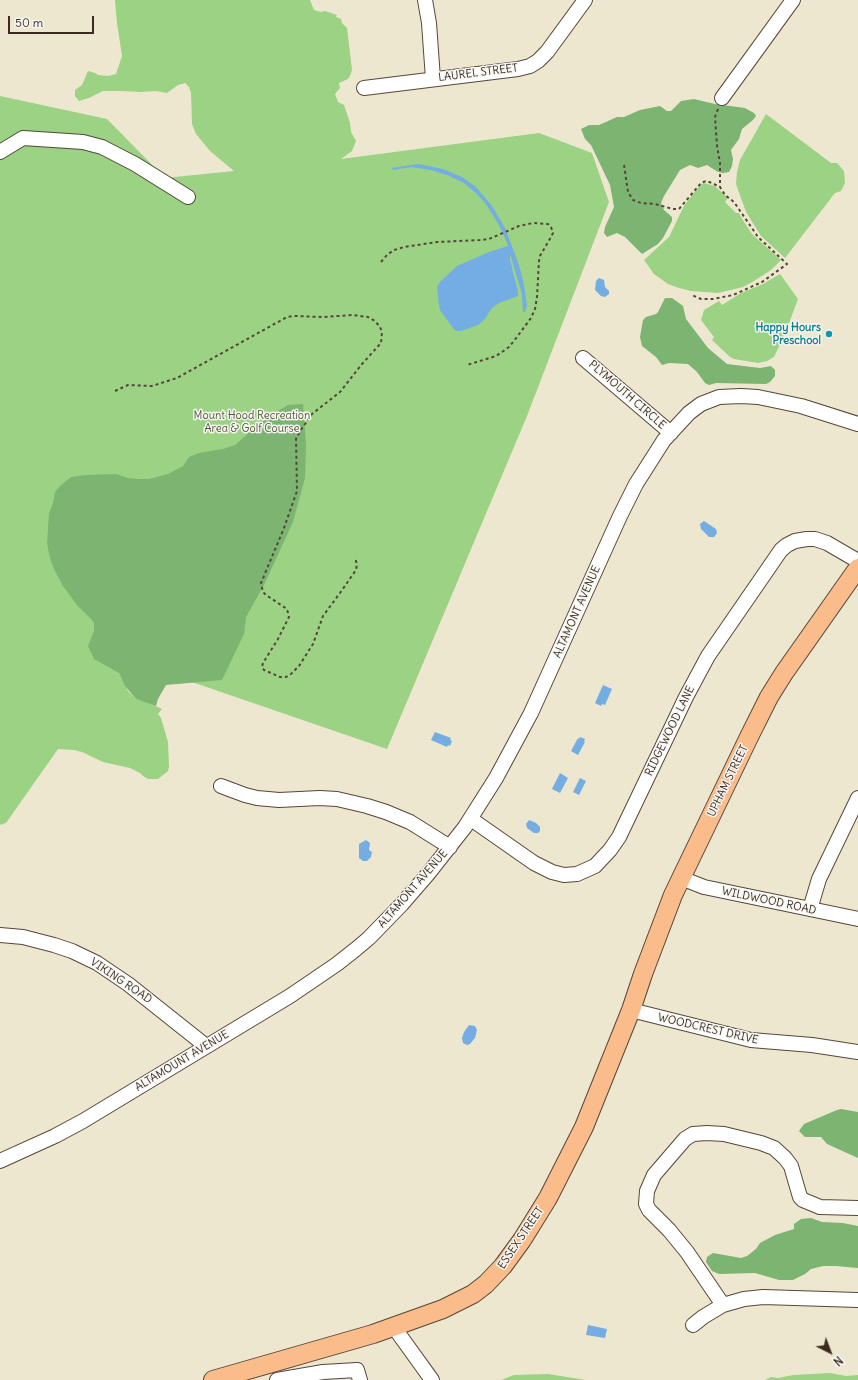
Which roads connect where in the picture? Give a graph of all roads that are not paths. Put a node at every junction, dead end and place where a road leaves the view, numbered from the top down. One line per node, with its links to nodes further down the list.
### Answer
1 (425, 0): 4 (street)
2 (585, 0): 4 (street, LAUREL STREET)
3 (793, 0): 6 (street)
4 (433, 79): 5 (street, LAUREL STREET)
5 (364, 88)
6 (722, 98)
7 (0, 152): 8 (street)
8 (188, 196)
9 (583, 358): 11 (street, PLYMOUTH CIRCLE)
10 (858, 424): 11 (street, ALTAMONT AVENUE)
11 (670, 433): 16 (street, ALTAMONT AVENUE)
12 (858, 560): 16 (street, RIDGEWOOD LANE)
13 (858, 568): 18 (main road, UPHAM STREET)
14 (221, 786): 17 (street)
15 (858, 798): 19 (street)
16 (471, 819): 17 (street, ALTAMONT AVENUE)
17 (450, 846): 22 (street, ALTAMONT AVENUE)
18 (681, 878): 19 (street, WILDWOOD ROAD); 23 (main road, UPHAM STREET)
19 (810, 910): 20 (street, WILDWOOD ROAD)
20 (858, 919)
21 (0, 935): 24 (street, VIKING ROAD)
22 (356, 949): 24 (street, ALTAMOUNT AVENUE)
23 (631, 1010): 25 (street, WOODCREST DRIVE); 31 (main road, ESSEX STREET)
24 (206, 1046): 26 (street, ALTAMOUNT AVENUE)
25 (858, 1052)
26 (0, 1161)
27 (858, 1208): 29 (street)
28 (858, 1300): 29 (street)
29 (723, 1305): 30 (street)
30 (693, 1325)
31 (394, 1327): 32 (main road, ESSEX STREET); 38 (street)
32 (313, 1351): 33 (street); 34 (main road, ESSEX STREET)
33 (323, 1372): 36 (street); 37 (street)
34 (243, 1376): 35 (main road, ESSEX STREET)
35 (213, 1380)
36 (277, 1380)
37 (360, 1380)
38 (432, 1380)

